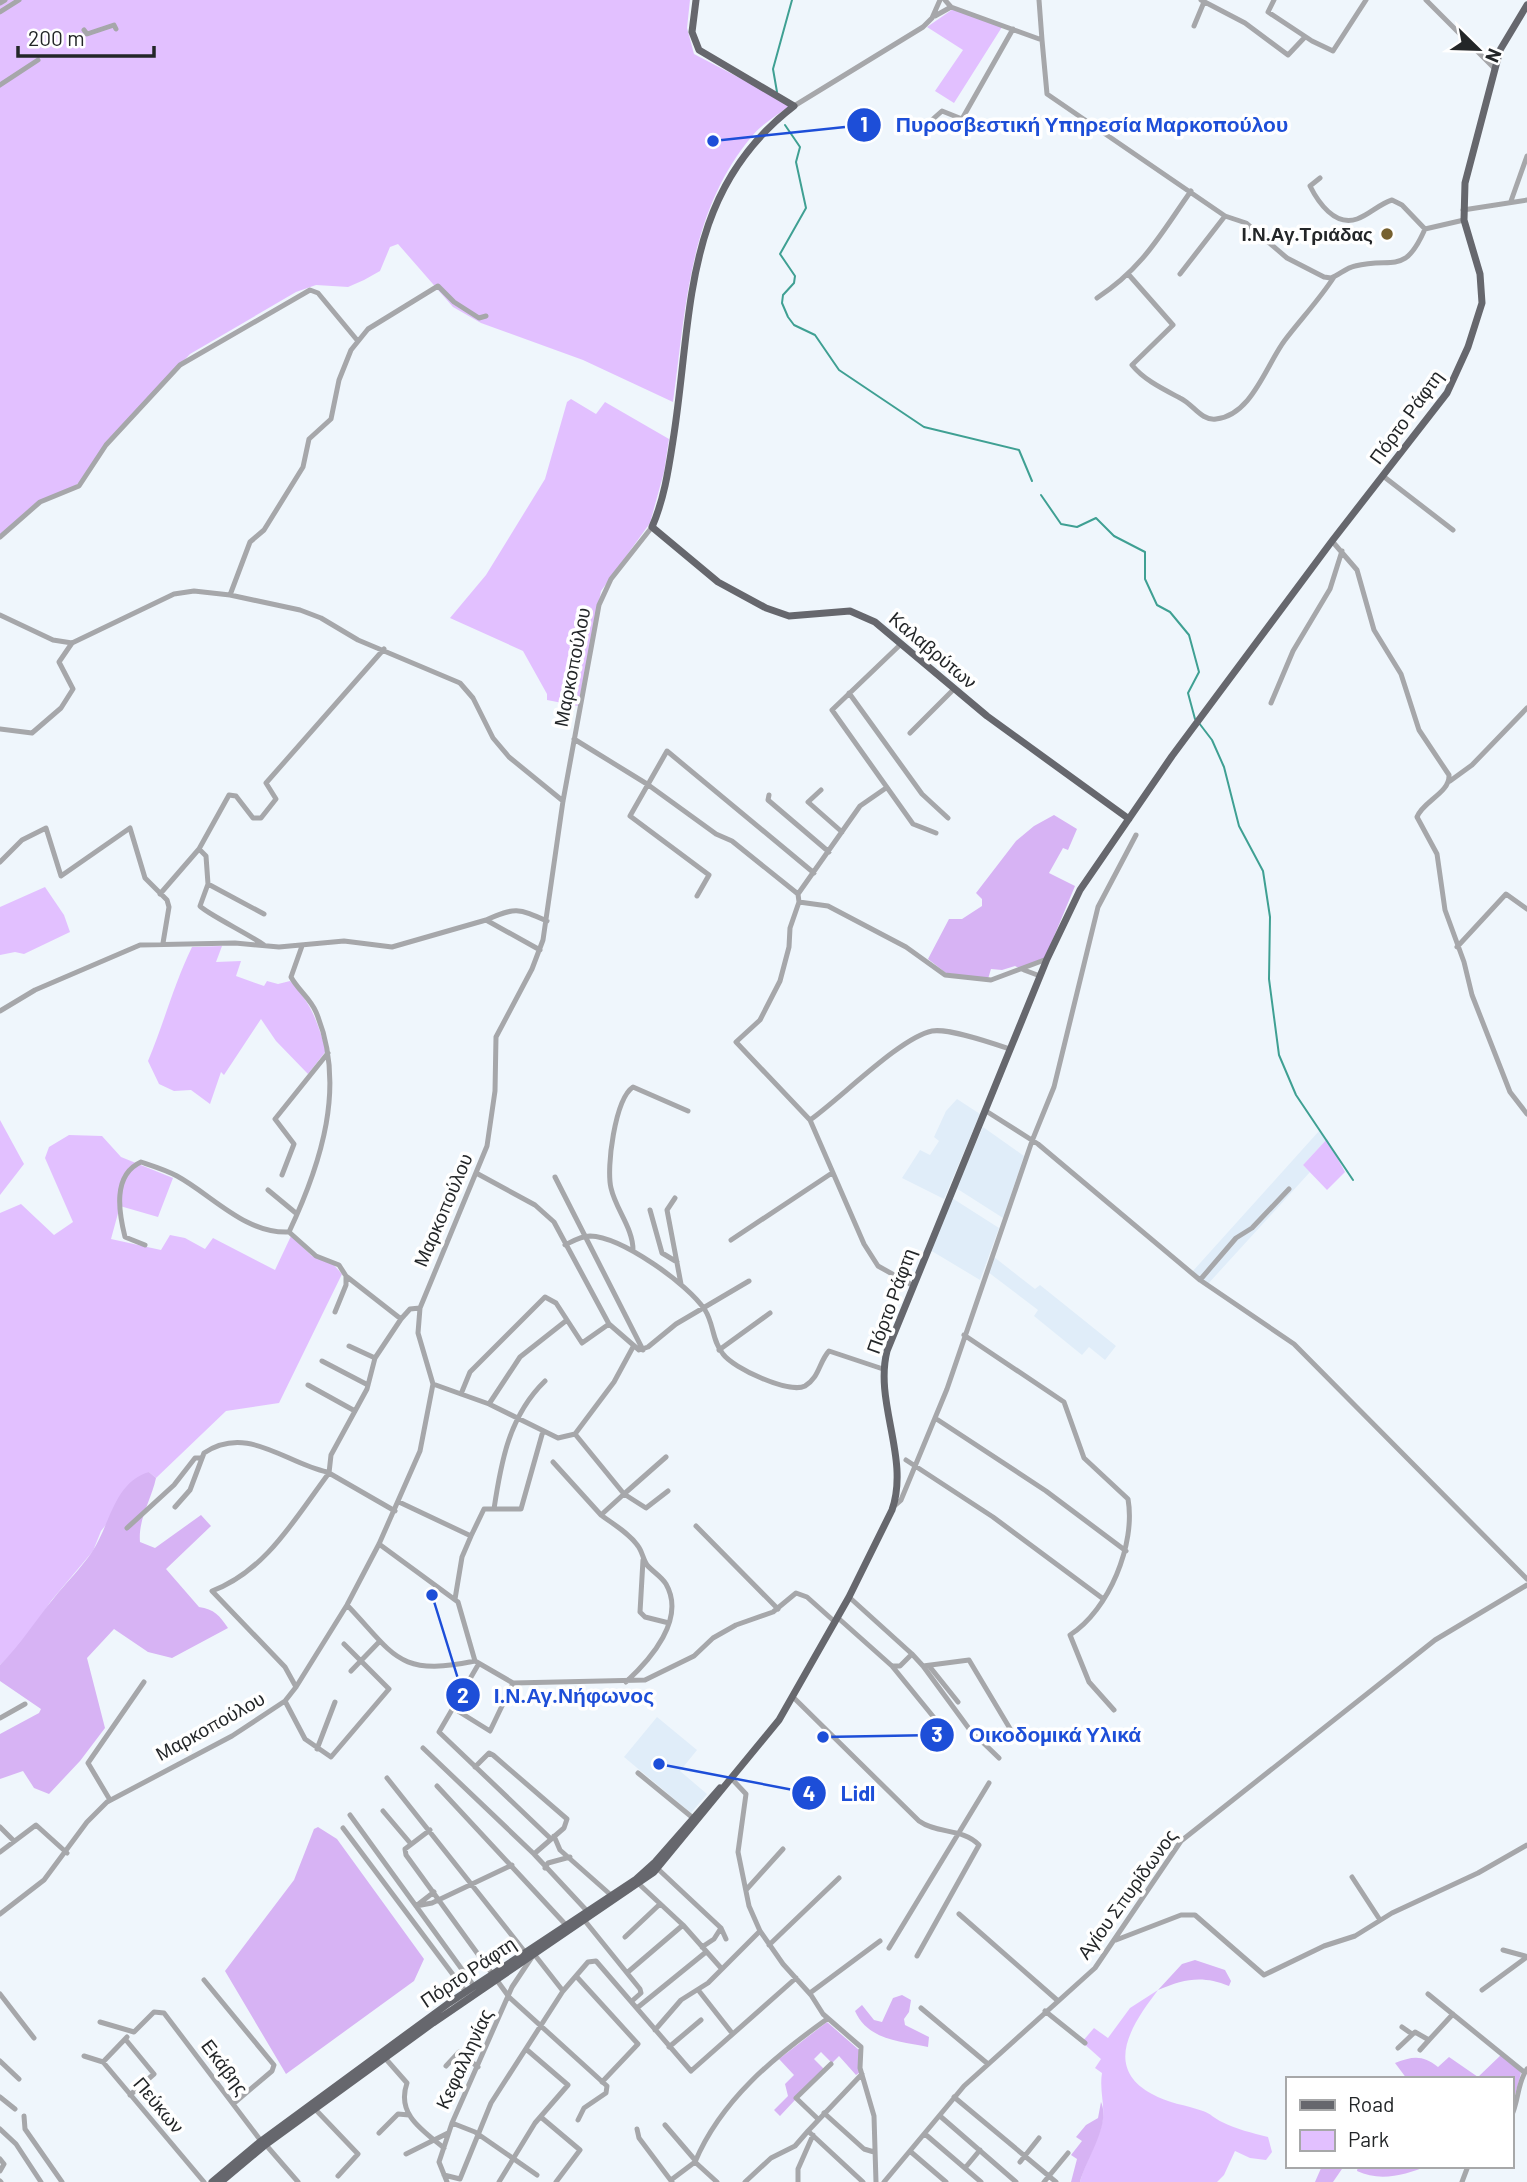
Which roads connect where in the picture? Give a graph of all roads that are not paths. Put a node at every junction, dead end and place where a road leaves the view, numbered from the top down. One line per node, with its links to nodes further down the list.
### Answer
1 (5, 0): 10 (street)
2 (19, 0): 13 (street)
3 (696, 0): 24 (main road)
4 (943, 0): 12 (street); 14 (street)
5 (1039, 0): 20 (street)
6 (1274, 0): 19 (street)
7 (1366, 0): 19 (street)
8 (1426, 0): 22 (street)
9 (1203, 1): 15 (street); 19 (street)
10 (0, 3)
11 (1527, 5): 22 (main road, Πόρτο Ράφτη)
12 (951, 7): 14 (street); 17 (street)
13 (0, 12)
14 (932, 18): 24 (street)
15 (1194, 26)
16 (116, 29): 18 (street)
17 (1013, 29): 20 (street); 25 (street)
18 (84, 30)
19 (1305, 37)
20 (1042, 40): 28 (street)
21 (38, 60): 23 (street)
22 (1495, 69): 31 (main road, Πόρτο Ράφτη)
23 (0, 85)
24 (794, 106): 42 (main road, Μαρκοπούλου)
25 (924, 127)
26 (1527, 156): 30 (street)
27 (1320, 178): 34 (street)
28 (1191, 191): 32 (street); 36 (street)
29 (1527, 200): 30 (street)
30 (1511, 201): 31 (street)
31 (1463, 210): 33 (main road, Πόρτο Ράφτη)
32 (1225, 216): 35 (street); 37 (street)
33 (1464, 220): 34 (street); 41 (main road, Πόρτο Ράφτη)
34 (1425, 229): 37 (street)
35 (1180, 274)
36 (1129, 275): 37 (street); 38 (street)
37 (1334, 277)
38 (1097, 298)
39 (486, 316): 40 (street)
40 (357, 340): 44 (street); 47 (street)
41 (1383, 475): 43 (street); 45 (main road, Πόρτο Ράφτη)
42 (652, 527): 50 (main road, Καλαβρύτων); 58 (street, Μαρκοπούλου)
43 (1453, 530)
44 (0, 537)
45 (1332, 541): 46 (street); 66 (main road, Πόρτο Ράφτη)
46 (1342, 551): 54 (street); 59 (street)
47 (230, 595): 49 (street); 51 (street)
48 (0, 615): 49 (street)
49 (72, 643): 56 (street)
50 (901, 644): 52 (main road, Καλαβρύτων); 53 (street)
51 (384, 649): 63 (street); 74 (street)
52 (954, 689): 57 (street); 66 (main road, Καλαβρύτων)
53 (849, 693): 61 (street); 65 (street)
54 (1271, 703)
55 (1527, 708): 59 (street)
56 (0, 729)
57 (910, 733)
58 (574, 739): 60 (street); 63 (street, Μαρκοπούλου)
59 (1450, 781): 91 (street)
60 (647, 784): 77 (street); 80 (street); 81 (street)
61 (886, 788): 67 (street); 68 (street)
62 (821, 790): 67 (street)
63 (563, 801): 86 (street, Μαρκοπούλου)
64 (775, 806): 73 (street)
65 (948, 818)
66 (1126, 820): 69 (main road, Πόρτο Ράφτη); 87 (main road, Πόρτο Ράφτη)
67 (842, 832): 72 (street)
68 (936, 833)
69 (1119, 834): 71 (street); 87 (main road, Πόρτο Ράφτη)
70 (1136, 835): 71 (street)
71 (1133, 841): 103 (street)
72 (835, 843): 73 (street); 75 (street)
73 (822, 845): 75 (street)
74 (199, 849): 78 (street); 79 (street)
75 (828, 852): 77 (street)
76 (0, 862): 79 (street)
77 (814, 873): 80 (street)
78 (208, 884): 84 (street); 89 (street)
79 (160, 894): 88 (street)
80 (798, 894): 82 (street)
81 (697, 896)
82 (799, 902): 94 (street); 102 (street)
83 (1527, 909): 91 (street)
84 (264, 914)
85 (486, 920): 86 (street); 90 (street); 92 (street)
86 (547, 921): 92 (street, Μαρκοπούλου)
87 (1056, 938): 93 (main road, Πόρτο Ράφτη)
88 (163, 943): 89 (street); 96 (street)
89 (264, 946): 90 (street)
90 (302, 946): 98 (street)
91 (1457, 947): 101 (street)
92 (540, 950): 105 (street, Μαρκοπούλου)
93 (1047, 959): 94 (street); 95 (main road, Πόρτο Ράφτη)
94 (1024, 970): 95 (street)
95 (1040, 976): 97 (main road, Πόρτο Ράφτη)
96 (0, 1011)
97 (1010, 1049): 100 (main road, Πόρτο Ράφτη); 102 (street)
98 (328, 1053): 106 (street); 112 (street)
99 (688, 1111): 118 (street)
100 (986, 1111): 103 (street); 124 (main road, Πόρτο Ράφτη)
101 (1527, 1114)
102 (810, 1119): 104 (street)
103 (1032, 1141): 121 (street); 132 (street)
104 (832, 1173): 115 (street); 124 (street)
105 (478, 1174): 117 (street); 125 (street, Μαρκοπούλου)
106 (282, 1175)
107 (555, 1177): 114 (street)
108 (1289, 1189): 121 (street)
109 (268, 1190): 112 (street)
110 (675, 1198): 119 (street)
111 (650, 1210): 119 (street)
112 (297, 1214): 113 (street)
113 (289, 1232): 116 (street); 120 (street)
114 (584, 1237): 117 (street); 118 (street); 135 (street)
115 (731, 1240)
116 (145, 1245)
117 (565, 1245): 131 (street)
118 (633, 1250): 123 (street)
119 (677, 1262): 123 (street)
120 (346, 1276): 127 (street); 129 (street)
121 (1200, 1280): 173 (street)
122 (749, 1281): 126 (street)
123 (681, 1284): 126 (street)
124 (912, 1285): 139 (main road, Πόρτο Ράφτη)
125 (420, 1308): 129 (street); 141 (street, Μαρκοπούλου)
126 (705, 1310): 135 (street); 136 (street)
127 (335, 1312)
128 (770, 1313): 136 (street)
129 (401, 1319): 137 (street)
130 (567, 1320): 131 (street); 144 (street); 145 (street)
131 (609, 1324): 134 (street)
132 (964, 1335): 148 (street); 171 (street)
133 (349, 1346): 137 (street)
134 (633, 1347): 135 (street); 150 (street)
135 (643, 1350)
136 (719, 1350): 139 (street)
137 (375, 1359): 143 (street)
138 (322, 1360): 143 (street)
139 (883, 1369): 157 (main road, Πόρτο Ράφτη)
140 (545, 1381): 147 (street)
141 (433, 1384): 144 (street); 161 (street, Μαρκοπούλου)
142 (308, 1385): 146 (street)
143 (368, 1385): 146 (street)
144 (461, 1394): 145 (street)
145 (489, 1404): 147 (street)
146 (355, 1411): 156 (street)
147 (518, 1418): 149 (street); 164 (street)
148 (935, 1418): 155 (street); 171 (street)
149 (543, 1431): 150 (street); 164 (street)
150 (575, 1434): 160 (street)
151 (666, 1457): 160 (street)
152 (200, 1458): 156 (street); 162 (street); 168 (street)
153 (906, 1460): 155 (street)
154 (553, 1462): 166 (street)
155 (915, 1465): 158 (street); 176 (street)
156 (328, 1473): 165 (street); 194 (street)
157 (897, 1481): 158 (street); 163 (main road, Πόρτο Ράφτη)
158 (907, 1481): 163 (street)
159 (668, 1491): 160 (street)
160 (624, 1494): 166 (street)
161 (399, 1502): 165 (street, Μαρκοπούλου); 169 (street)
162 (175, 1507)
163 (893, 1507): 175 (main road, Πόρτο Ράφτη)
164 (494, 1509): 169 (street)
165 (395, 1511): 170 (street, Μαρκοπούλου)
166 (601, 1515): 172 (street)
167 (696, 1526): 179 (street)
168 (127, 1528)
169 (471, 1536): 177 (street)
170 (379, 1544): 177 (street); 178 (street, Μαρκοπούλου)
171 (1126, 1551): 176 (street)
172 (643, 1557): 181 (street); 181 (street)
173 (1527, 1579)
174 (1527, 1585): 255 (street, Αγίου Σπυρίδωνος)
175 (849, 1597): 180 (main road, Πόρτο Ράφτη); 184 (street)
176 (1102, 1598): 201 (street)
177 (455, 1599): 186 (street)
178 (347, 1605): 182 (street); 194 (street, Μαρκοπούλου)
179 (778, 1609): 180 (street); 192 (street)
180 (836, 1620): 187 (street); 195 (main road, Πόρτο Ράφτη)
181 (669, 1623): 192 (street)
182 (380, 1642): 185 (street); 186 (street)
183 (344, 1644): 185 (street)
184 (912, 1654): 187 (street); 188 (street)
185 (361, 1661): 190 (street); 206 (street)
186 (477, 1663): 193 (street); 200 (street)
187 (892, 1666): 203 (street)
188 (923, 1666): 189 (street); 207 (street)
189 (930, 1667): 198 (street); 204 (street)
190 (351, 1671)
191 (144, 1682): 214 (street)
192 (626, 1682): 193 (street)
193 (513, 1683): 200 (street)
194 (296, 1687): 196 (street, Μαρκοπούλου)
195 (793, 1697): 211 (main road, Πόρτο Ράφτη); 221 (street)
196 (285, 1701): 206 (street); 214 (street, Μαρκοπούλου)
197 (335, 1702): 206 (street)
198 (958, 1702)
199 (25, 1704): 202 (street)
200 (453, 1708): 208 (street)
201 (1114, 1710)
202 (0, 1718)
203 (949, 1736)
204 (1015, 1737)
205 (423, 1748): 229 (street)
206 (317, 1749)
207 (999, 1758)
208 (475, 1767): 222 (street); 222 (street)
209 (638, 1773): 217 (street)
210 (387, 1778): 220 (street)
211 (731, 1779): 217 (main road, Πόρτο Ράφτη); 233 (main road, Πόρτο Ράφτη); 238 (street)
212 (989, 1783): 221 (street)
213 (437, 1786): 231 (street)
214 (110, 1800): 228 (street, Μαρκοπούλου)
215 (383, 1811): 224 (street)
216 (350, 1815): 243 (street)
217 (693, 1818): 240 (main road, Πόρτο Ράφτη)
218 (0, 1827): 223 (street)
219 (343, 1828): 276 (street)
220 (430, 1830): 224 (street); 236 (street)
221 (960, 1834): 258 (street); 263 (street)
222 (552, 1837): 229 (street); 230 (street)
223 (14, 1841): 227 (street); 228 (street)
224 (411, 1844): 239 (street)
225 (1527, 1845): 247 (street)
226 (783, 1849): 238 (street)
227 (0, 1852)
228 (66, 1853): 245 (street, Μαρκοπούλου)
229 (534, 1854): 232 (street)
230 (570, 1857): 232 (street); 240 (street)
231 (512, 1865): 236 (street); 249 (street)
232 (545, 1868): 244 (street)
233 (658, 1869): 237 (main road, Πόρτο Ράφτη); 251 (street)
234 (1352, 1877): 247 (street)
235 (839, 1878): 257 (street)
236 (470, 1883): 241 (street); 261 (street)
237 (640, 1885): 242 (street); 248 (main road, Πόρτο Ράφτη)
238 (746, 1890): 252 (street)
239 (434, 1892): 241 (street); 243 (street)
240 (612, 1896): 244 (main road, Πόρτο Ράφτη)
241 (438, 1900): 243 (street); 268 (street)
242 (660, 1904): 250 (street); 253 (street)
243 (416, 1906): 272 (street)
244 (588, 1912): 249 (main road, Πόρτο Ράφτη)
245 (0, 1914)
246 (959, 1914): 282 (street)
247 (1380, 1920): 255 (street)
248 (585, 1921): 262 (main road, Πόρτο Ράφτη); 266 (street)
249 (566, 1925): 261 (main road, Πόρτο Ράφτη)
250 (683, 1925): 259 (street); 266 (street)
251 (721, 1928): 254 (street); 259 (street)
252 (760, 1931): 257 (street); 265 (street)
253 (625, 1937)
254 (726, 1939)
255 (1115, 1940): 282 (street, Αγίου Σπυρίδωνος)
256 (880, 1941): 278 (street)
257 (769, 1945): 269 (street)
258 (889, 1948)
259 (704, 1950): 265 (street); 284 (street)
260 (1503, 1950): 264 (street)
261 (525, 1952): 268 (main road, Πόρτο Ράφτη)
262 (534, 1954): 268 (main road, Πόρτο Ράφτη); 274 (street); 281 (street, Κεφαλληνίας)
263 (917, 1956)
264 (1526, 1956): 273 (street)
265 (721, 1968): 275 (street)
266 (628, 1972): 271 (street)
267 (576, 1976): 274 (street); 277 (street); 316 (street)
268 (494, 1977): 272 (main road, Πόρτο Ράφτη); 281 (street); 306 (main road, Πόρτο Ράφτη)
269 (796, 1978): 278 (street); 295 (street)
270 (204, 1980): 320 (street)
271 (635, 1982): 277 (street); 283 (street)
272 (474, 1986): 276 (main road, Πόρτο Ράφτη)
273 (1482, 1990)
274 (563, 1991): 292 (street)
275 (699, 1991): 293 (street); 295 (street)
276 (466, 1992): 342 (main road, Πόρτο Ράφτη)
277 (623, 1992): 283 (street)
278 (810, 1993): 288 (street)
279 (0, 1994): 297 (street)
280 (1428, 1994): 287 (street)
281 (509, 1997): 292 (street); 312 (street, Κεφαλληνίας)
282 (1057, 2000): 286 (street, Αγίου Σπυρίδωνος)
283 (632, 2001): 284 (street)
284 (637, 2008): 293 (street)
285 (921, 2008): 310 (street)
286 (1045, 2011): 300 (street); 310 (street, Αγίου Σπυρίδωνος)
287 (1453, 2014): 299 (street); 313 (street)
288 (827, 2019): 314 (street); 352 (street)
289 (701, 2020): 301 (street)
290 (100, 2022): 294 (street)
291 (1402, 2027): 296 (street)
292 (541, 2028): 303 (street); 316 (street)
293 (655, 2030): 301 (street)
294 (128, 2033): 298 (street); 320 (street, Εκάβης)
295 (732, 2033): 301 (street)
296 (1412, 2034): 299 (street); 302 (street)
297 (34, 2038)
298 (126, 2040): 308 (street); 317 (street)
299 (1429, 2040): 304 (street)
300 (1085, 2043)
301 (669, 2047)
302 (1398, 2048)
303 (526, 2049): 328 (street); 337 (street)
304 (1420, 2050)
305 (84, 2056): 308 (street)
306 (385, 2058): 322 (main road, Πόρτο Ράφτη); 325 (street)
307 (0, 2061): 315 (street)
308 (103, 2062): 317 (street, Πεύκων)
309 (831, 2064): 329 (street)
310 (988, 2064): 319 (street, Αγίου Σπυρίδωνος)
311 (446, 2066): 312 (street)
312 (478, 2067): 331 (street, Κεφαλληνίας)
313 (1526, 2070): 323 (street)
314 (862, 2074): 324 (street); 345 (street)
315 (19, 2078)
316 (602, 2082): 330 (street)
317 (130, 2095): 366 (street, Πεύκων)
318 (0, 2097): 321 (street)
319 (954, 2097): 327 (street, Αγίου Σπυρίδωνος); 349 (street)
320 (233, 2104): 342 (street, Εκάβης)
321 (15, 2109)
322 (315, 2109): 342 (main road, Πόρτο Ράφτη); 359 (street)
323 (1513, 2111)
324 (824, 2113): 329 (street); 345 (street)
325 (409, 2115): 335 (street); 341 (street)
326 (24, 2116): 365 (street)
327 (940, 2116): 339 (street, Αγίου Σπυρίδωνος); 344 (street)
328 (542, 2118): 350 (street); 372 (street)
329 (818, 2119): 338 (street)
330 (578, 2120)
331 (452, 2123): 336 (street, Κεφαλληνίας); 337 (street)
332 (665, 2125): 352 (street)
333 (0, 2129): 364 (street)
334 (637, 2129): 362 (street)
335 (379, 2133)
336 (448, 2133): 341 (street); 343 (street, Κεφαλληνίας)
337 (477, 2133): 350 (street); 361 (street)
338 (810, 2133): 374 (street); 375 (street); 376 (street)
339 (925, 2134): 346 (street, Αγίου Σπυρίδωνος); 354 (street)
340 (1039, 2138): 349 (street)
341 (433, 2140): 343 (street); 348 (street)
342 (263, 2143): 367 (main road, Πόρτο Ράφτη); 368 (main road, Πόρτο Ράφτη); 369 (street, Εκάβης)
343 (444, 2147): 356 (street, Κεφαλληνίας)
344 (980, 2150): 354 (street); 380 (street)
345 (874, 2152): 363 (street)
346 (911, 2152): 358 (street, Αγίου Σπυρίδωνος); 378 (street)
347 (1068, 2152): 360 (street)
348 (406, 2154)
349 (1025, 2156): 353 (street); 360 (street)
350 (514, 2158): 357 (street); 371 (street)
351 (0, 2159): 355 (street)
352 (695, 2161): 362 (street); 373 (street)
353 (1020, 2162)
354 (965, 2168): 379 (street)
355 (0, 2171)
356 (444, 2175): 361 (street); 370 (street, Κεφαλληνίας)
357 (537, 2175)
358 (891, 2175): 363 (street, Αγίου Σπυρίδωνος); 377 (street)
359 (338, 2176)
360 (1049, 2176): 381 (street); 382 (street)
361 (462, 2180)
362 (672, 2181)
363 (879, 2181)
364 (41, 2182)
365 (62, 2182)
366 (204, 2182)
367 (212, 2182)
368 (221, 2182)
369 (298, 2182)
370 (447, 2182)
371 (499, 2182)
372 (556, 2182)
373 (717, 2182)
374 (746, 2182)
375 (798, 2182)
376 (863, 2182)
377 (898, 2182)
378 (946, 2182)
379 (981, 2182)
380 (1016, 2182)
381 (1044, 2182)
382 (1056, 2182)

